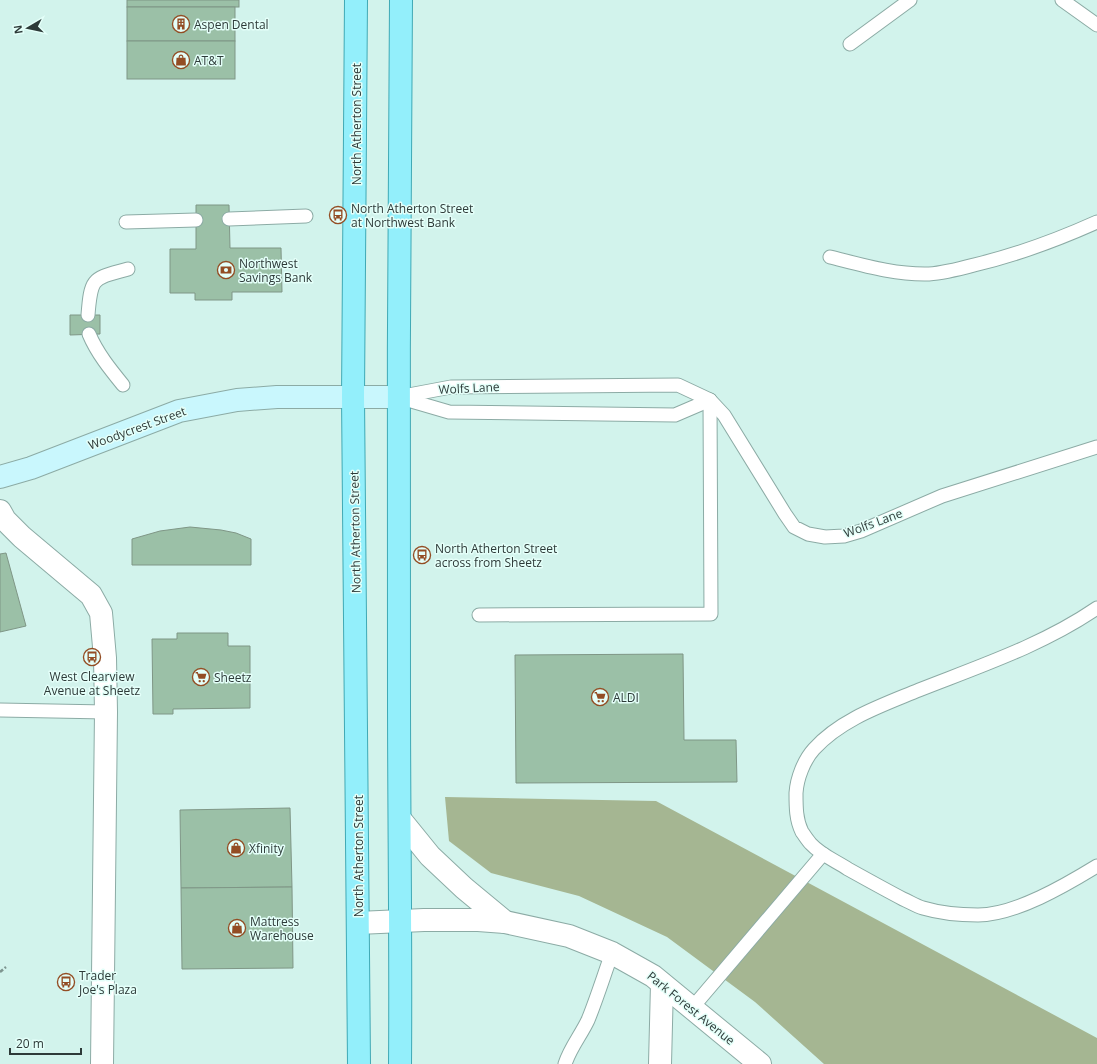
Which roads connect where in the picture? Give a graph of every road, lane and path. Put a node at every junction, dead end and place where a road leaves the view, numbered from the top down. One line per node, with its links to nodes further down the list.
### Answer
1 (356, 0): 17 (main road, North Atherton Street)
2 (401, 0): 18 (main road)
3 (910, 0): 6 (lane)
4 (1062, 0): 5 (lane)
5 (1097, 25)
6 (850, 44)
7 (306, 216): 8 (lane)
8 (229, 218)
9 (196, 220): 10 (lane)
10 (126, 222)
11 (1097, 222): 12 (lane)
12 (830, 257)
13 (128, 270): 14 (lane)
14 (88, 315)
15 (89, 334): 16 (lane)
16 (123, 385)
17 (353, 397): 18 (street, Woodycrest Street); 21 (street, Woodycrest Street); 30 (main road, North Atherton Street)
18 (398, 397): 19 (lane, Wolfs Lane); 19 (lane, Wolfs Lane); 27 (main road)
19 (710, 400): 20 (lane, Wolfs Lane); 24 (lane)
20 (1097, 447)
21 (0, 477)
22 (0, 511): 26 (street)
23 (1097, 608): 28 (lane)
24 (479, 615)
25 (0, 710): 26 (lane)
26 (106, 712): 38 (street)
27 (400, 819): 31 (main road); 32 (street, Park Forest Avenue)
28 (823, 854): 29 (lane); 37 (lane)
29 (1097, 866)
30 (358, 922): 31 (street, Park Forest Avenue); 39 (main road, North Atherton Street)
31 (401, 922): 32 (street, Park Forest Avenue); 40 (main road)
32 (505, 922): 33 (street, Park Forest Avenue)
33 (612, 953): 36 (street, Park Forest Avenue); 41 (lane)
34 (6, 967): 35 (path)
35 (0, 972)
36 (662, 984): 37 (street, Park Forest Avenue); 42 (street)
37 (692, 1008): 43 (street, Park Forest Avenue)
38 (102, 1064)
39 (359, 1064)
40 (400, 1064)
41 (565, 1064)
42 (660, 1064)
43 (760, 1064)

